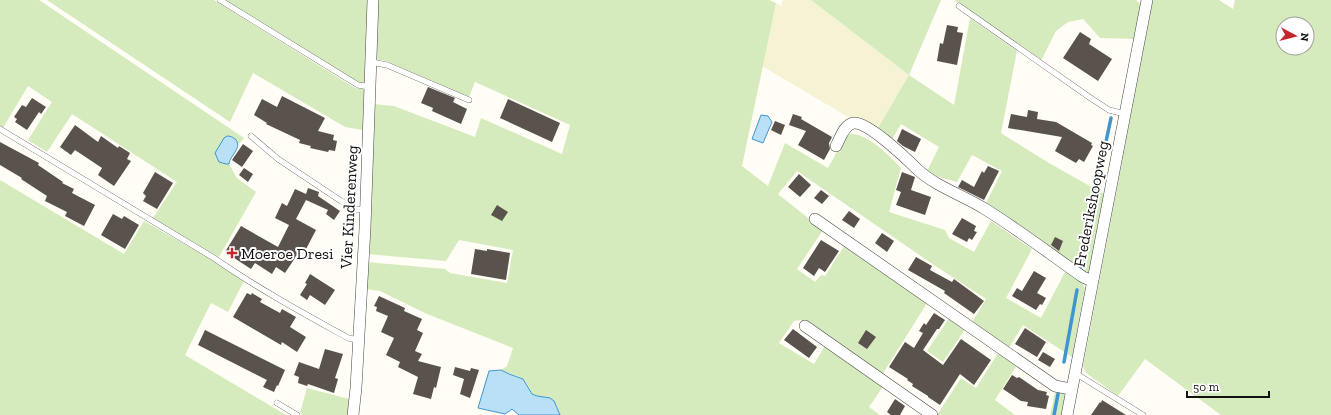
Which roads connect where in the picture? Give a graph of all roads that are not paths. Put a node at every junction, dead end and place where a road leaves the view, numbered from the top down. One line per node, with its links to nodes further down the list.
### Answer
1 (220, 0): 6 (lane)
2 (373, 0): 5 (street, Vier Kinderenweg)
3 (1147, 0): 8 (street, Frederikshoopweg)
4 (959, 6): 8 (lane)
5 (371, 62): 6 (street, Vier Kinderenweg); 7 (lane)
6 (370, 87): 12 (street, Vier Kinderenweg)
7 (468, 100)
8 (1125, 114): 14 (street, Frederikshoopweg)
9 (0, 129): 16 (lane)
10 (251, 136): 12 (lane)
11 (836, 146): 14 (street)
12 (365, 210): 16 (street, Vier Kinderenweg)
13 (815, 219): 18 (street)
14 (1092, 281): 17 (street, Frederikshoopweg)
15 (805, 326): 22 (street)
16 (358, 340): 21 (street, Vier Kinderenweg)
17 (1074, 373): 18 (street, Frederikshoopweg); 24 (lane)
18 (1071, 389): 23 (street, Frederikshoopweg)
19 (277, 403): 20 (lane)
20 (297, 415)
21 (353, 415)
22 (932, 415)
23 (1067, 415)
24 (1143, 415)

